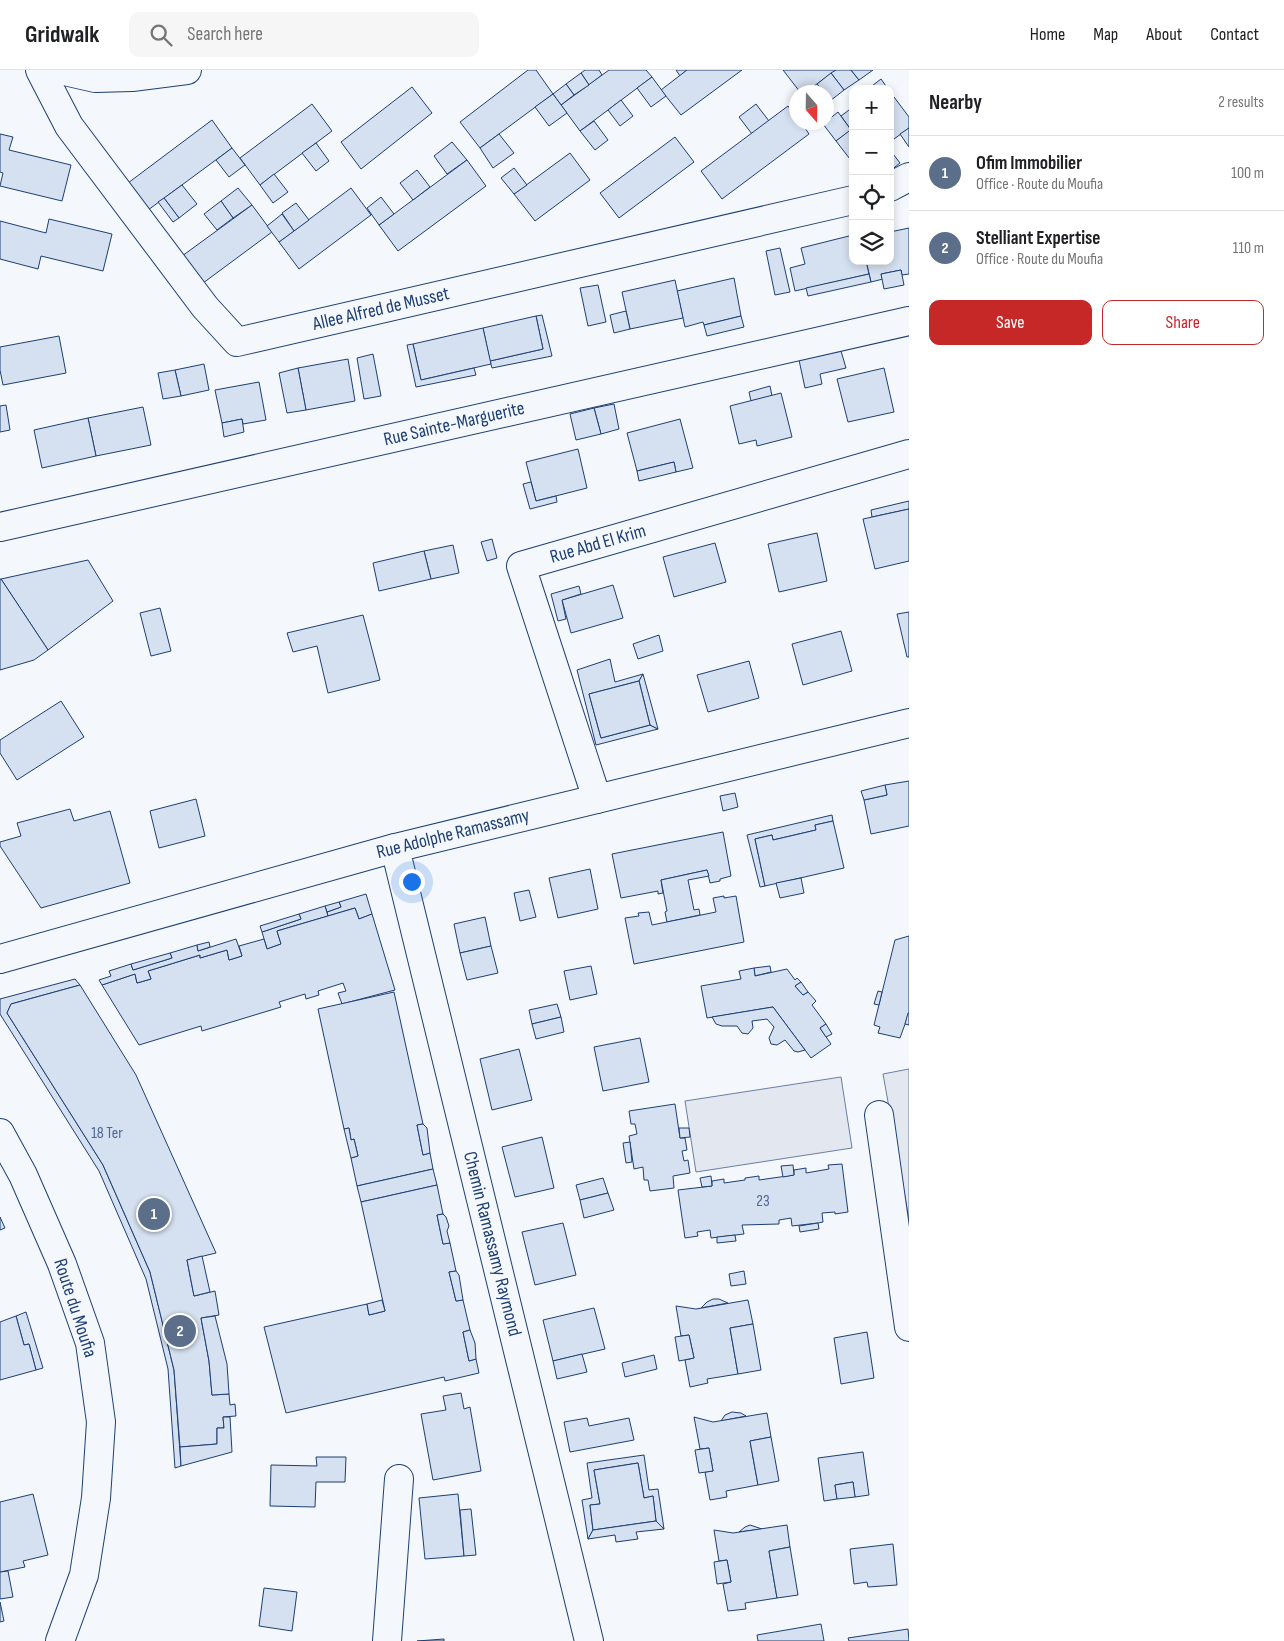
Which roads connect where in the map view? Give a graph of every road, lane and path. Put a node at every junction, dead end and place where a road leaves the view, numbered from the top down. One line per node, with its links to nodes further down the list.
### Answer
1 (40, 70): 6 (street, Allee Alfred de Musset)
2 (60, 70): 3 (street)
3 (187, 70)
4 (909, 176): 5 (street)
5 (894, 185)
6 (849, 201)
7 (909, 322): 9 (street, Rue Sainte-Marguerite)
8 (909, 454): 11 (street, Rue Abd El Krim)
9 (0, 527)
10 (909, 722): 11 (street, Rue Adolphe Ramassamy)
11 (597, 799): 12 (street, Rue Adolphe Ramassamy)
12 (395, 848): 13 (street, Rue Adolphe Ramassamy); 20 (street, Chemin Ramassamy Raymond)
13 (0, 959)
14 (879, 1114): 16 (street)
15 (0, 1133): 18 (street, Route du Moufia)
16 (909, 1327)
17 (399, 1478): 19 (street)
18 (60, 1641)
19 (387, 1641)
20 (589, 1641)

